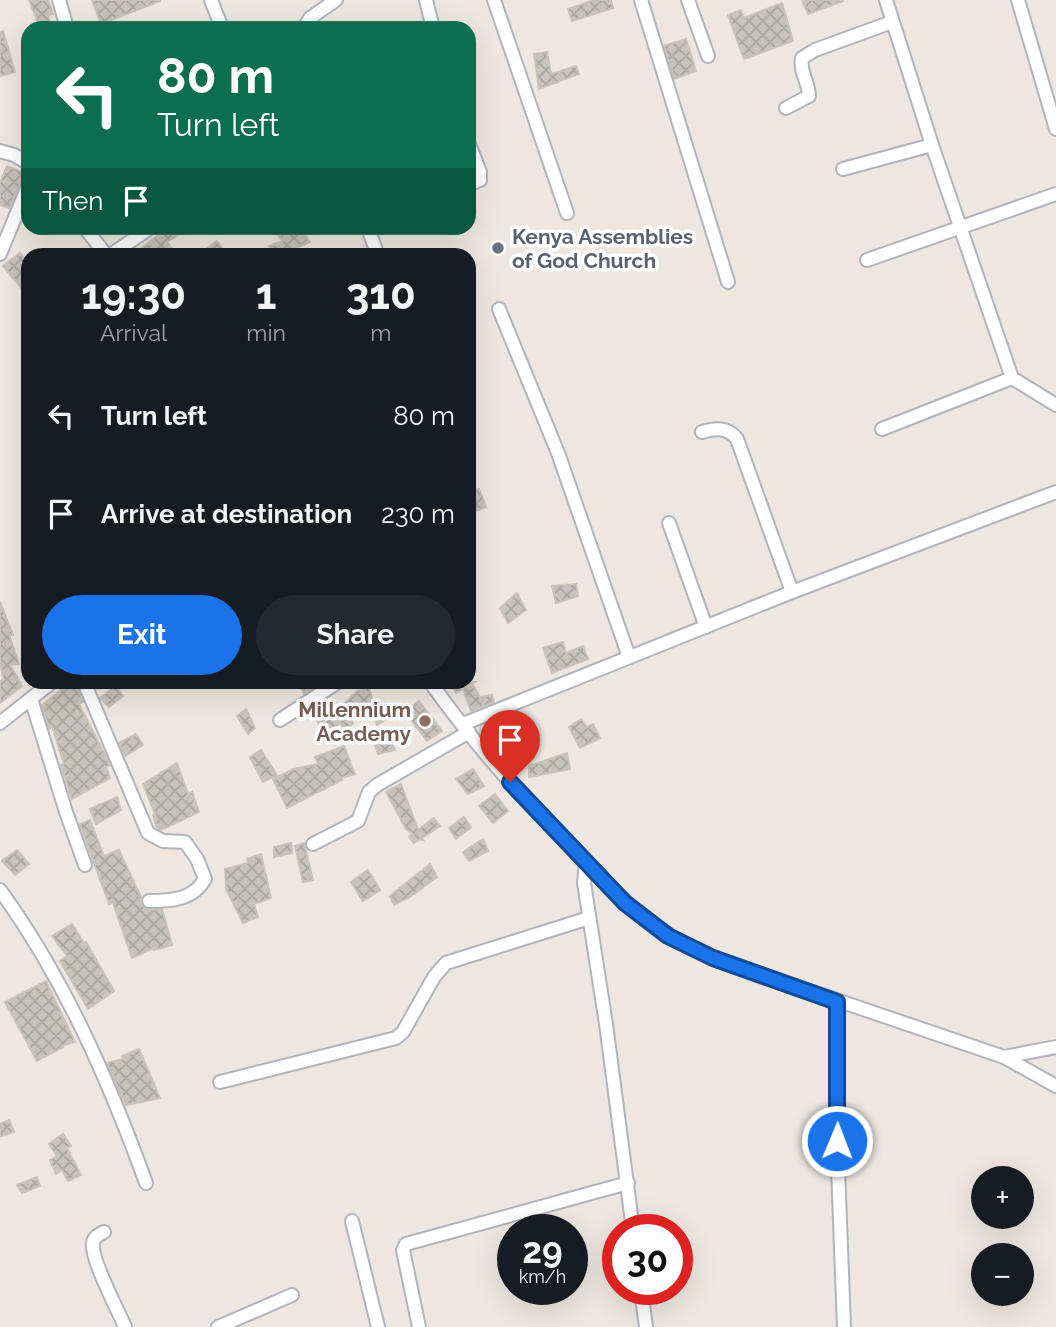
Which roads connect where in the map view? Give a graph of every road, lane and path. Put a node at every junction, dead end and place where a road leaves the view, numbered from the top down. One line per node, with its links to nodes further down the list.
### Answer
1 (59, 0): 10 (street)
2 (211, 0): 11 (street)
3 (336, 0): 12 (street)
4 (426, 0): 13 (street)
5 (494, 0): 26 (street)
6 (641, 0): 32 (street)
7 (688, 0): 15 (street)
8 (887, 0): 14 (street)
9 (1018, 0): 17 (street)
10 (65, 21)
11 (219, 21)
12 (308, 21)
13 (431, 21)
14 (892, 22): 16 (street); 18 (street)
15 (708, 56)
16 (786, 108)
17 (1056, 129)
18 (932, 145): 22 (street); 27 (street)
19 (0, 152): 20 (street)
20 (21, 159)
21 (476, 162): 23 (street)
22 (843, 169)
23 (476, 181)
24 (1056, 194): 27 (street)
25 (21, 203): 30 (street)
26 (567, 213)
27 (960, 227): 31 (street); 34 (street)
28 (140, 235): 29 (street)
29 (120, 248)
30 (0, 254)
31 (867, 260)
32 (728, 282)
33 (499, 309): 42 (street)
34 (1012, 378): 35 (street); 36 (street)
35 (1054, 401)
36 (882, 429)
37 (702, 432): 40 (street)
38 (1056, 492): 40 (street)
39 (669, 523): 41 (street)
40 (792, 592): 41 (street)
41 (706, 626): 42 (street)
42 (629, 657): 50 (street)
43 (43, 689): 47 (street)
44 (87, 689): 55 (street)
45 (327, 689): 48 (street)
46 (435, 689): 50 (street)
47 (31, 699): 49 (street); 53 (street)
48 (279, 720)
49 (0, 723)
50 (466, 728): 51 (street); 52 (street)
51 (313, 844)
52 (586, 863): 56 (street); 57 (street)
53 (85, 865)
54 (0, 890): 62 (street)
55 (149, 901)
56 (589, 918): 60 (street); 63 (street)
57 (837, 1002): 59 (street); 74 (street)
58 (1056, 1047): 59 (street)
59 (1004, 1057): 61 (street)
60 (220, 1082)
61 (1056, 1087)
62 (146, 1183)
63 (628, 1183): 64 (street); 72 (street)
64 (631, 1214)
65 (352, 1221): 71 (street)
66 (104, 1232): 69 (street)
67 (292, 1295): 70 (street)
68 (643, 1305): 73 (street)
69 (125, 1327)
70 (218, 1327)
71 (378, 1327)
72 (419, 1327)
73 (646, 1327)
74 (844, 1327)

